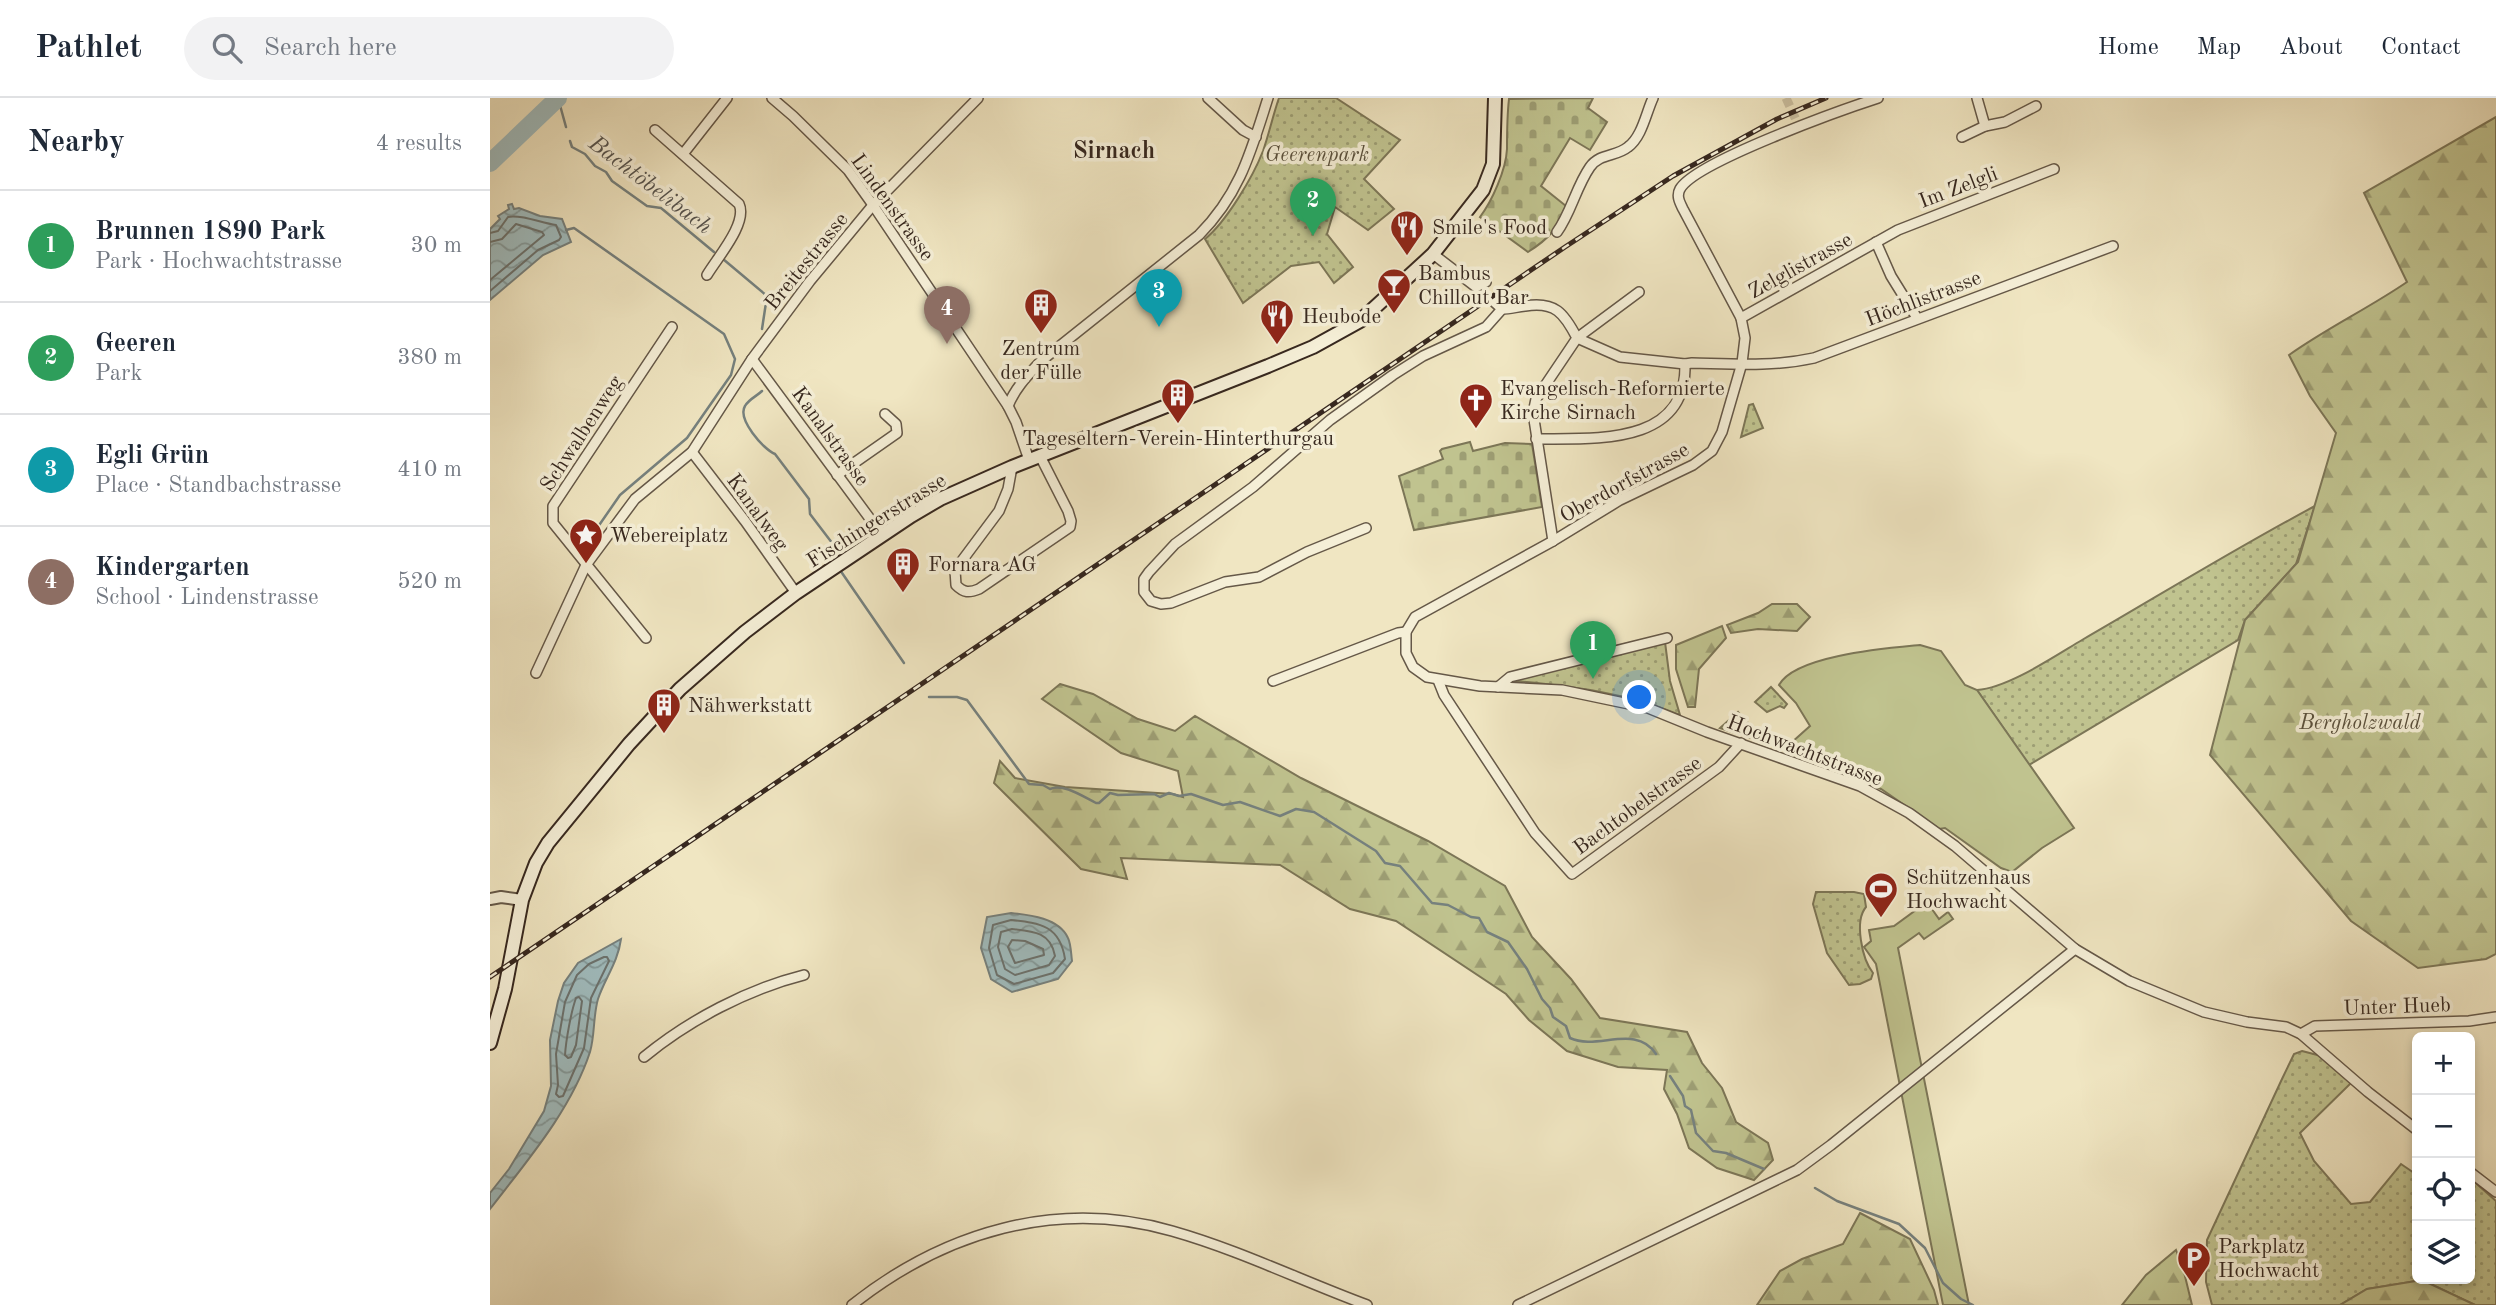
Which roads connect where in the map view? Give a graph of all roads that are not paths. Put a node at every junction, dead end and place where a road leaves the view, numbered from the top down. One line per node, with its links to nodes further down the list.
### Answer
1 (727, 98): 15 (street)
2 (772, 98): 17 (street, Lindenstrasse)
3 (978, 98): 17 (street, Breitestrasse)
4 (1208, 98): 13 (street)
5 (1268, 98): 13 (street)
6 (1495, 98): 21 (main road, Fischingerstrasse)
7 (1653, 98): 18 (street)
8 (1878, 98): 27 (street, Oberdorfstrasse)
9 (1977, 98): 11 (street)
10 (2036, 106): 11 (street)
11 (1985, 126): 14 (street)
12 (655, 130): 15 (street)
13 (1256, 137): 34 (street)
14 (1962, 137)
15 (683, 154): 22 (street)
16 (2054, 169): 19 (street, Im Zelgli)
17 (873, 205): 31 (street, Breitestrasse); 34 (street, Lindenstrasse)
18 (1557, 232)
19 (1876, 242): 27 (street, Zelglistrasse); 28 (street)
20 (2113, 246): 28 (street, Höchlistrasse)
21 (1433, 254): 23 (street); 38 (main road, Fischingerstrasse)
22 (707, 275)
23 (1486, 282)
24 (1639, 292): 30 (street)
25 (1493, 301): 26 (street)
26 (1502, 309): 30 (street); 41 (street)
27 (1741, 318): 32 (street, Oberdorfstrasse)
28 (1917, 318): 32 (street, Höchlistrasse)
29 (672, 327): 44 (street, Schwalbenweg)
30 (1577, 338): 33 (street, Höchlistrasse); 36 (street)
31 (752, 359): 37 (street); 40 (street, Kanalstrasse)
32 (1742, 363): 33 (street, Höchlistrasse); 43 (street, Oberdorfstrasse)
33 (1685, 364): 36 (street)
34 (1008, 406): 38 (street, Lindenstrasse)
35 (885, 414): 40 (street)
36 (1536, 439): 43 (street)
37 (692, 452): 44 (street); 45 (street, Kanalweg)
38 (1034, 458): 39 (main road, Fischingerstrasse); 39 (street, Lindenstrasse)
39 (1012, 467): 42 (main road, Fischingerstrasse)
40 (837, 475): 42 (street, Kanalstrasse)
41 (1366, 528)
42 (882, 535): 45 (main road, Fischingerstrasse)
43 (1553, 541): 46 (street)
44 (586, 565): 47 (street, Schwalbenweg); 49 (street)
45 (796, 593): 55 (main road, Fischingerstrasse)
46 (1406, 632): 50 (street, Hochwachtstrasse); 51 (street)
47 (646, 638)
48 (1667, 638): 52 (street)
49 (536, 673)
50 (1438, 680): 52 (street, Hochwachtstrasse); 53 (street, Bachtobelstrasse)
51 (1273, 681)
52 (1498, 687): 53 (street, Hochwachtstrasse)
53 (1741, 743): 56 (street, Hochwachtstrasse)
54 (490, 899): 55 (street)
55 (522, 900): 60 (main road, Fischingerstrasse)
56 (2075, 949): 59 (street, Hochwachtstrasse); 67 (street)
57 (804, 975): 61 (street)
58 (2496, 1017): 59 (street, Unter Hueb)
59 (2301, 1034): 62 (street)
60 (490, 1043)
61 (644, 1057)
62 (2412, 1126)
63 (2475, 1176): 64 (street)
64 (2496, 1192)
65 (852, 1305): 66 (street)
66 (1367, 1305)
67 (1518, 1305)

